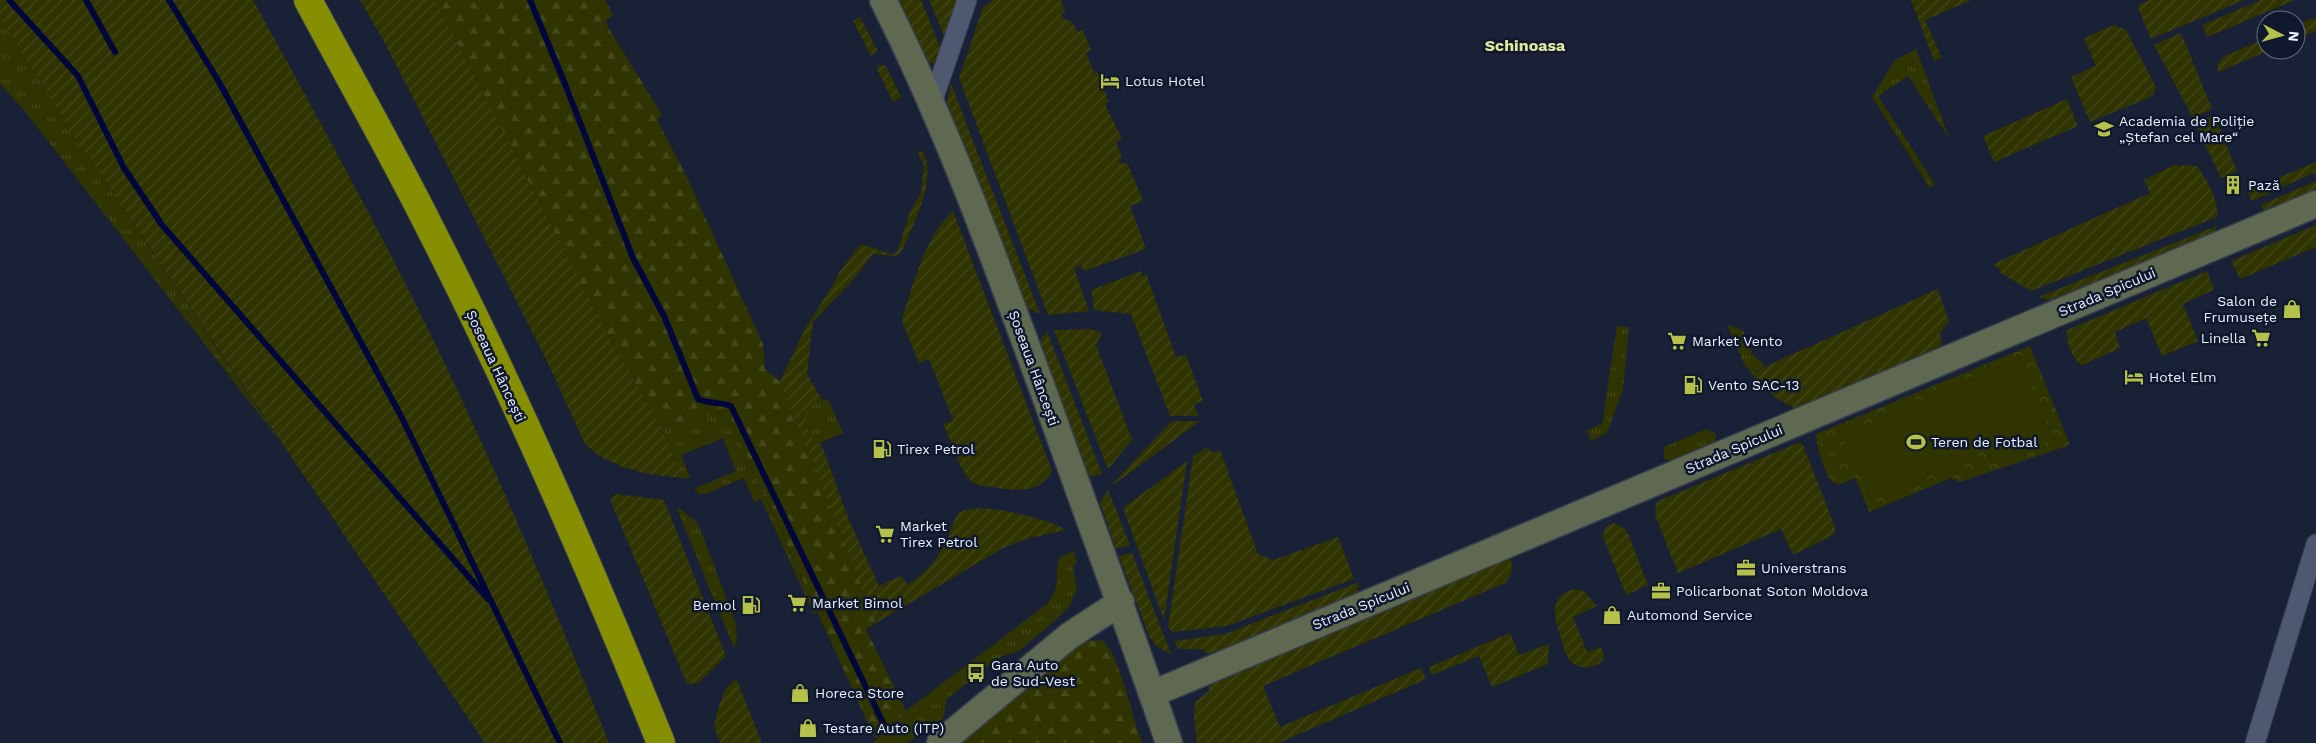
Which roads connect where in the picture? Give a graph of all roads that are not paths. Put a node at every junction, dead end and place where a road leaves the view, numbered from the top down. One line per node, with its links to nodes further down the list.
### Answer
1 (308, 0): 9 (highway, Șoseaua Hâncești)
2 (883, 0): 4 (street, Șoseaua Hâncești)
3 (966, 0): 4 (street)
4 (931, 106): 7 (street, Șoseaua Hâncești)
5 (2316, 204): 8 (street, Strada Spicului)
6 (2316, 544): 12 (street)
7 (1121, 602): 8 (street, Șoseaua Hâncești); 10 (street)
8 (1152, 694): 11 (street, Șoseaua Hâncești)
9 (660, 743)
10 (940, 743)
11 (1169, 743)
12 (2255, 743)

